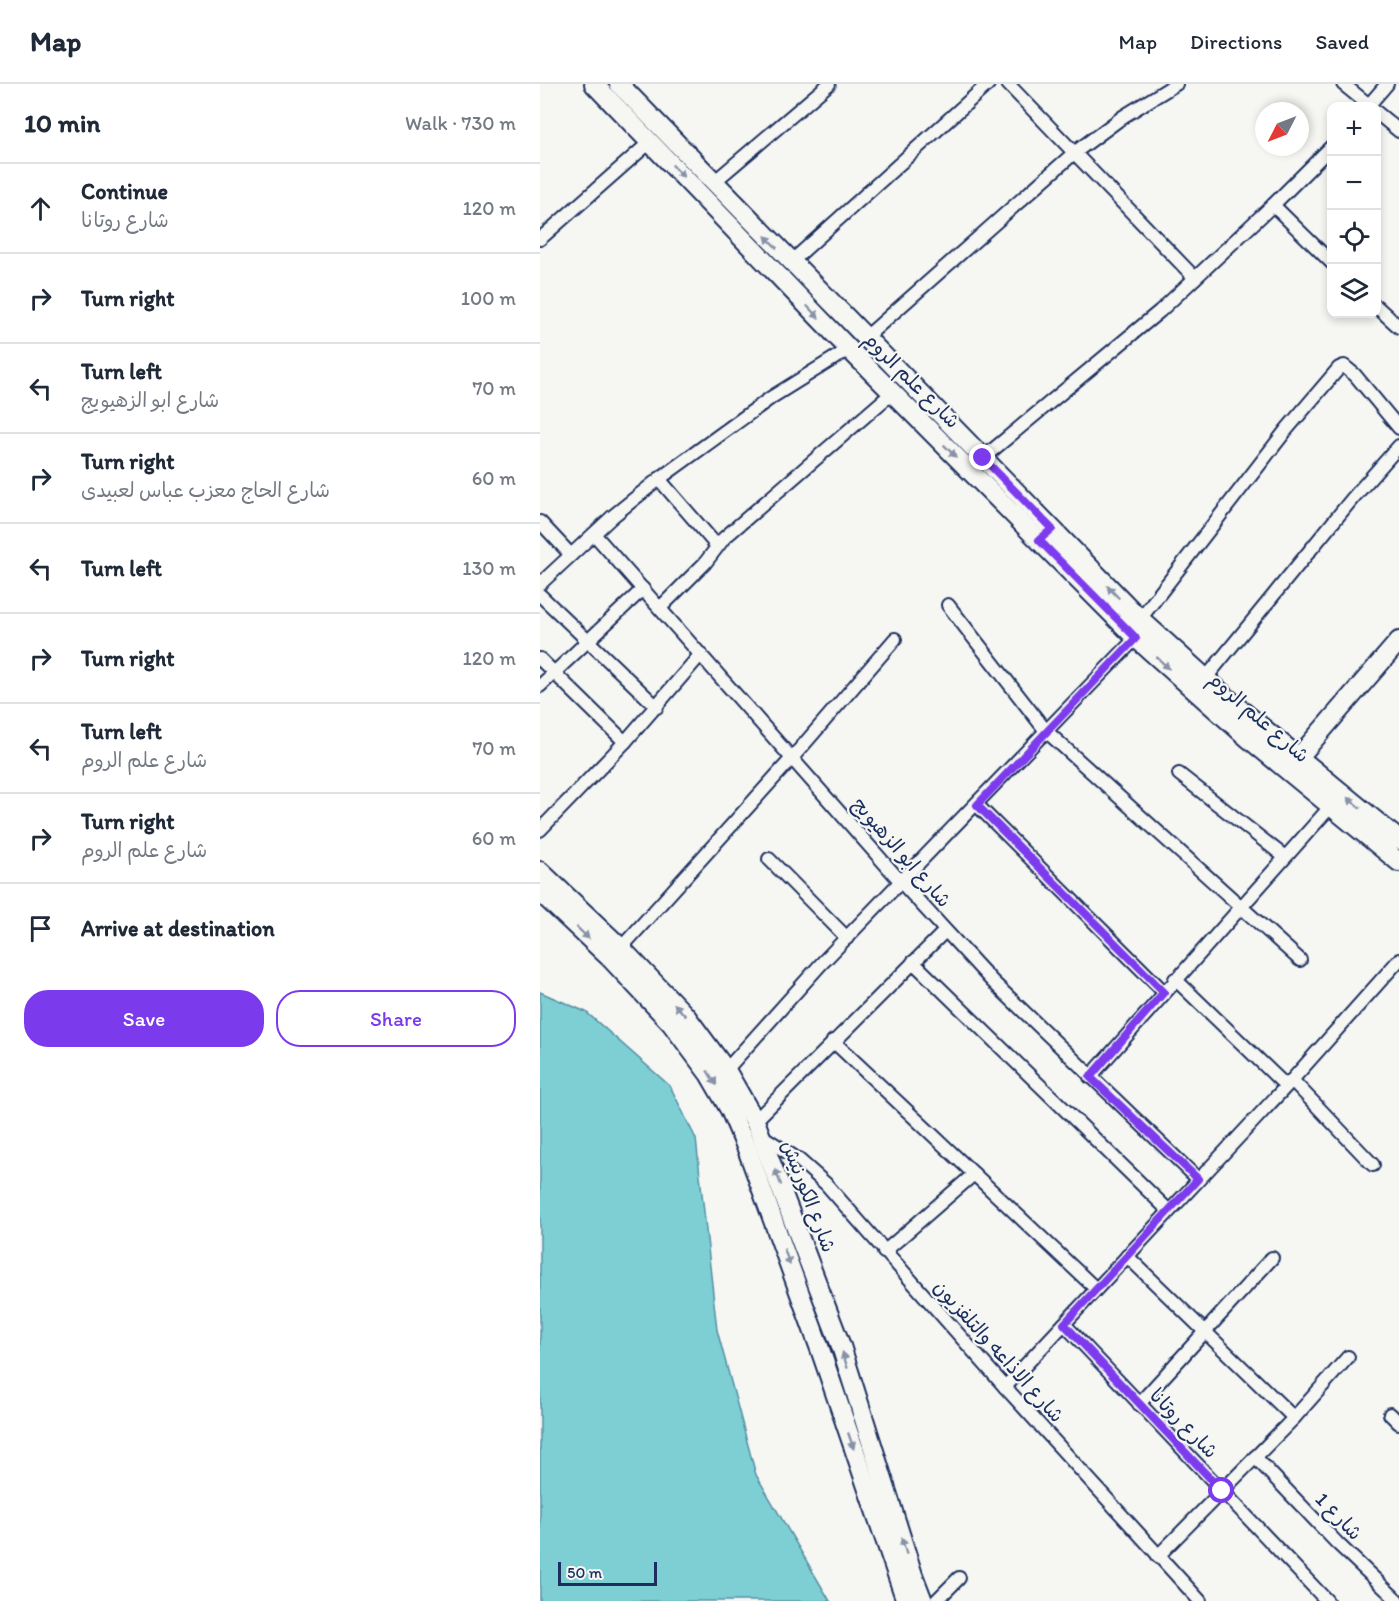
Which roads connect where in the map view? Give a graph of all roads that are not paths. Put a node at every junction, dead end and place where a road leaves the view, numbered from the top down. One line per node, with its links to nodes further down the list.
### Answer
1 (594, 84): 13 (street, شارع علم الروم)
2 (619, 84): 16 (street, شارع علم الروم)
3 (829, 84): 16 (street)
4 (988, 84): 20 (street)
5 (1008, 84): 15 (street)
6 (1176, 84): 15 (street)
7 (1343, 84): 9 (street)
8 (1387, 84): 10 (street)
9 (1364, 102)
10 (1375, 102)
11 (1381, 116): 12 (street)
12 (1399, 131)
13 (650, 142): 18 (street); 25 (street, شارع علم الروم, one-way to 25)
14 (1327, 151): 17 (street)
15 (1074, 153): 21 (street); 24 (street)
16 (714, 182): 20 (street, شارع علم الروم, one-way to 16)
17 (1273, 206): 19 (street); 21 (street)
18 (540, 239)
19 (1327, 258)
20 (791, 262): 24 (street, شارع علم الروم)
21 (1195, 278): 29 (street)
22 (1381, 310): 23 (street)
23 (1399, 327)
24 (866, 338): 29 (street, شارع علم الروم)
25 (849, 349): 26 (street, شارع علم الروم); 30 (street)
26 (892, 393): 33 (street, شارع علم الروم, one-way to 33); 34 (street)
27 (1399, 428): 41 (street)
28 (1399, 446): 49 (street)
29 (983, 458): 33 (street, شارع علم الروم)
30 (659, 479): 32 (street); 34 (street)
31 (540, 522): 35 (street)
32 (594, 534): 35 (street); 37 (street, شارع ابو الزهيويج)
33 (1045, 534): 41 (street, شارع علم الروم, one-way to 33); 42 (street, شارع علم الروم)
34 (717, 546): 40 (street)
35 (571, 555): 36 (street)
36 (540, 584)
37 (643, 589): 40 (street, شارع ابو الزهيويج); 44 (street)
38 (540, 594): 44 (street)
39 (948, 605): 52 (street)
40 (660, 608): 46 (street, شارع ابو الزهيويج)
41 (1140, 619): 49 (street, شارع علم الروم)
42 (1136, 638): 52 (street); 58 (street, شارع علم الروم, one-way to 58)
43 (894, 639): 54 (street)
44 (588, 641): 48 (street); 51 (street)
45 (1399, 641): 55 (street)
46 (701, 654): 51 (street); 54 (street, شارع ابو الزهيويج)
47 (540, 659): 48 (street)
48 (554, 673): 50 (street); 53 (street)
49 (1205, 679): 55 (street, شارع علم الروم)
50 (540, 686)
51 (657, 706): 53 (street)
52 (1046, 731): 57 (street); 67 (street)
53 (625, 742): 59 (street)
54 (793, 757): 65 (street, شارع ابو الزهيويج); 70 (street)
55 (1298, 758): 60 (street, شارع علم الروم, one-way to 55)
56 (1179, 774): 61 (street)
57 (977, 805): 65 (street); 75 (street)
58 (1331, 806): 61 (street); 63 (street, شارع علم الروم)
59 (540, 831)
60 (1399, 840)
61 (1285, 857): 67 (street)
62 (769, 860): 69 (street)
63 (1399, 862)
64 (540, 871): 70 (street, شارع الكورنيش)
65 (901, 882): 68 (street, شارع ابو الزهيويج); 69 (street)
66 (540, 892): 81 (street, شارع الكورنيش, one-way to 81)
67 (1241, 906): 71 (street); 74 (street)
68 (945, 931): 73 (street); 78 (street, شارع ابو الزهيويج)
69 (847, 938): 77 (street)
70 (621, 948): 77 (street, شارع الكورنيش, one-way to 70)
71 (1300, 960)
72 (1399, 960): 79 (street)
73 (913, 962): 76 (street); 85 (street)
74 (1175, 979): 75 (street); 79 (street)
75 (1164, 992): 78 (street)
76 (833, 1041): 80 (street); 83 (street)
77 (726, 1070): 80 (street, شارع الكورنيش)
78 (1090, 1077): 84 (street, شارع ابو الزهيويج)
79 (1289, 1083): 82 (street); 84 (street)
80 (761, 1133): 81 (street); 86 (street, شارع الاذاعه والتلفزيون); 101 (street, شارع الكورنيش, one-way to 80)
81 (747, 1149): 100 (street, شارع الكورنيش, one-way to 100)
82 (1373, 1166)
83 (974, 1174): 86 (street); 89 (street)
84 (1198, 1179): 85 (street)
85 (1169, 1212): 87 (street)
86 (884, 1252): 93 (street, شارع الاذاعه والتلفزيون)
87 (1127, 1256): 89 (street); 91 (street)
88 (1272, 1258): 91 (street)
89 (1096, 1289): 90 (street)
90 (1064, 1324): 93 (street); 94 (street, شارع روتانا)
91 (1205, 1333): 94 (street); 95 (street)
92 (1348, 1357): 95 (street)
93 (1005, 1387): 98 (street, شارع الاذاعه والتلفزيون)
94 (1139, 1404): 97 (street, شارع روتانا)
95 (1294, 1418): 96 (street)
96 (1255, 1456): 97 (street); 105 (street, شارع 1)
97 (1222, 1491): 98 (street); 104 (street, شارع روتانا)
98 (1158, 1556): 103 (street, شارع الاذاعه والتلفزيون)
99 (959, 1578): 102 (street)
100 (906, 1601)
101 (923, 1601)
102 (936, 1601)
103 (1200, 1601)
104 (1327, 1601)
105 (1398, 1601)

